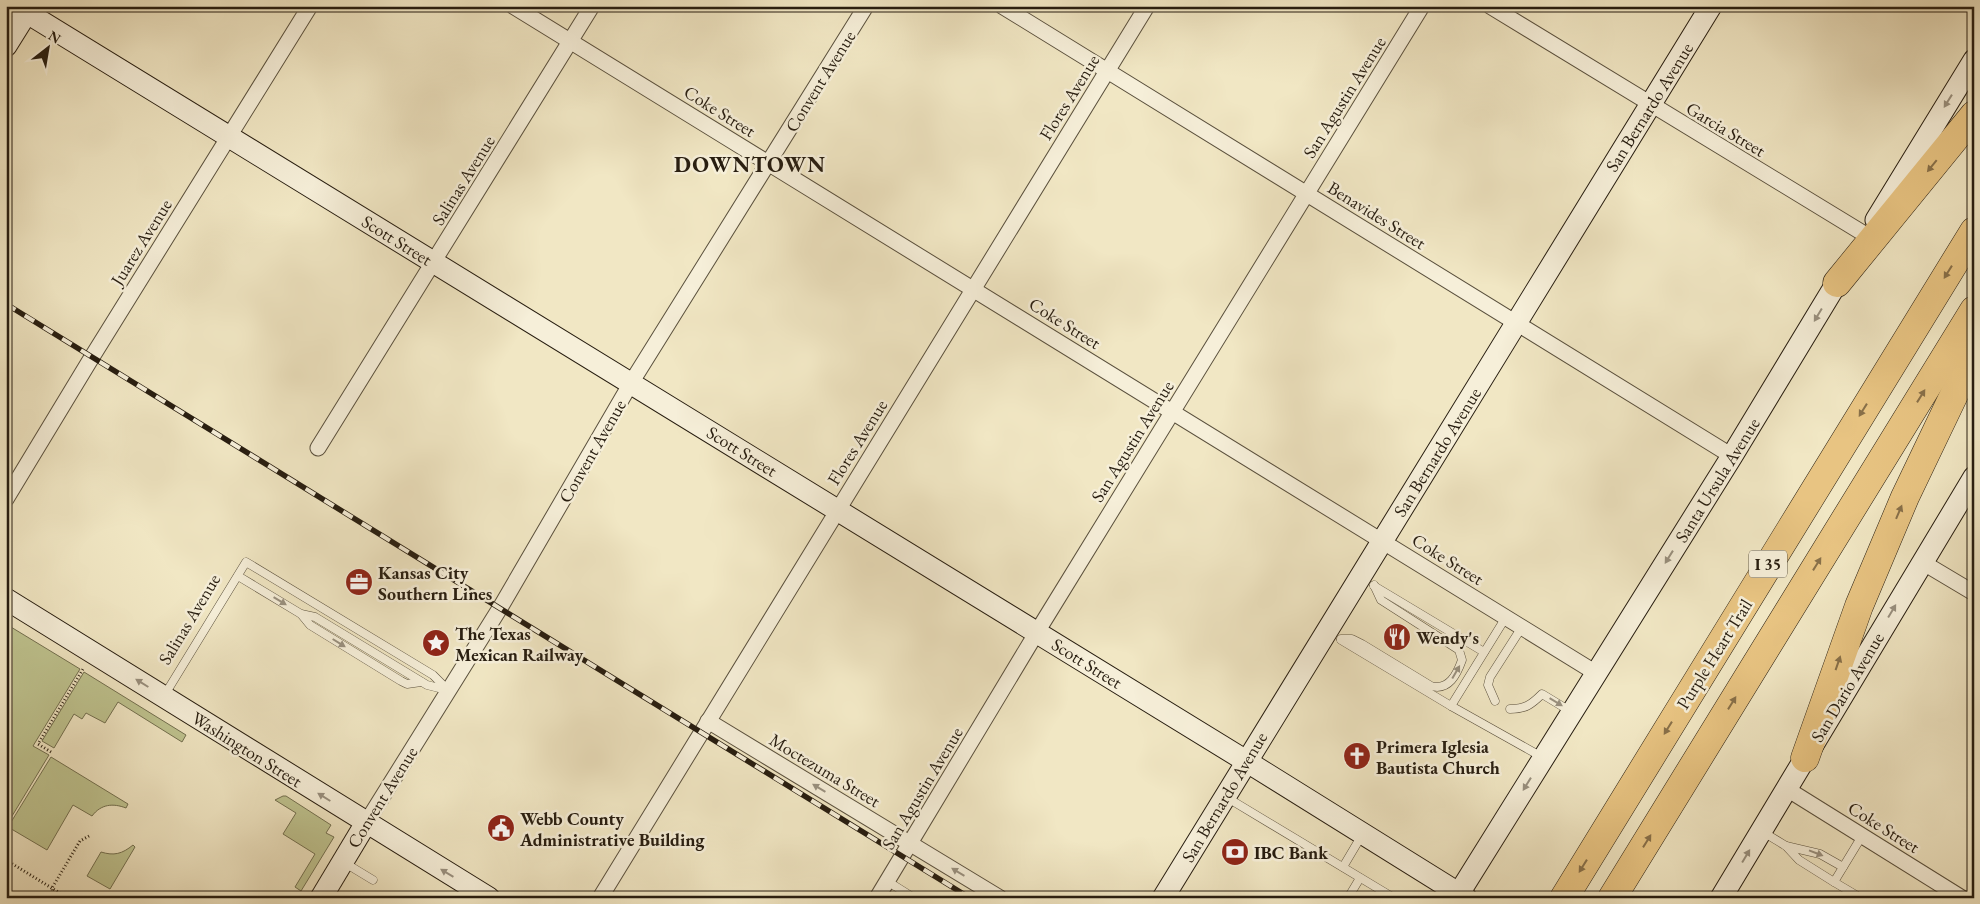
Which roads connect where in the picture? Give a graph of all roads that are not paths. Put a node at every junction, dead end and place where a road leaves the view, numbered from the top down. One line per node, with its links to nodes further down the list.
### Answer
1 (310, 6): 17 (street, Juarez Avenue)
2 (513, 6): 11 (street, Coke Street)
3 (592, 6): 11 (street, Salinas Avenue)
4 (866, 6): 18 (street, Convent Avenue)
5 (1002, 6): 14 (street, Benavides Street)
6 (1147, 6): 14 (street, Flores Avenue)
7 (1422, 6): 19 (street, San Agustin Avenue)
8 (1490, 6): 15 (street, Garcia Street)
9 (1711, 6): 15 (main road, San Bernardo Avenue)
10 (25, 8): 12 (main road); 17 (main road, Scott Street)
11 (570, 41): 18 (street, Coke Street); 22 (street, Salinas Avenue)
12 (6, 46)
13 (1974, 60): 21 (main road, Santa Ursula Avenue, one-way to 21)
14 (1107, 71): 19 (street, Benavides Street); 24 (street, Flores Avenue)
15 (1650, 105): 21 (street, Garcia Street); 26 (main road, San Bernardo Avenue)
16 (1974, 115): 23 (highway, one-way to 23)
17 (229, 137): 22 (main road, Scott Street); 33 (street, Juarez Avenue)
18 (769, 164): 24 (street, Coke Street); 28 (street, Convent Avenue)
19 (1307, 194): 26 (street, Benavides Street); 29 (street, San Agustin Avenue)
20 (1974, 231): 82 (highway, Purple Heart Trail / I 35, one-way to 82)
21 (1866, 236): 23 (main road, Santa Ursula Avenue)
22 (434, 263): 28 (main road, Scott Street); 30 (street, Salinas Avenue)
23 (1837, 283): 31 (main road, Santa Ursula Avenue, one-way to 31)
24 (973, 289): 29 (street, Coke Street); 34 (street, Flores Avenue)
25 (1974, 310): 83 (highway, I 35, one-way to 25)
26 (1516, 322): 31 (street, Benavides Street); 35 (main road, San Bernardo Avenue)
27 (1974, 353): 55 (highway, one-way to 27)
28 (631, 383): 34 (main road, Scott Street); 47 (street, Convent Avenue)
29 (1173, 411): 35 (street, Coke Street); 43 (street, San Agustin Avenue)
30 (318, 448)
31 (1732, 456): 46 (main road, Santa Ursula Avenue, one-way to 46)
32 (1974, 477): 36 (main road, San Dario Avenue)
33 (6, 499)
34 (837, 510): 43 (main road, Scott Street); 53 (street, Flores Avenue)
35 (1382, 540): 38 (main road, San Bernardo Avenue); 41 (street, Coke Street)
36 (1922, 562): 39 (street); 55 (main road, San Dario Avenue, one-way to 36)
37 (238, 576): 47 (lane, one-way to 47); 47 (lane, Salinas Avenue); 48 (lane, Salinas Avenue)
38 (1367, 581): 44 (main road, San Bernardo Avenue); 44 (lane, one-way to 38); 45 (lane)
39 (1974, 593)
40 (6, 599): 48 (main road, Washington Street, one-way to 40)
41 (1506, 617): 42 (street, Coke Street); 45 (lane)
42 (1522, 627): 46 (street, Coke Street); 49 (lane)
43 (1037, 632): 56 (main road, Scott Street); 63 (street, San Agustin Avenue)
44 (1334, 635): 50 (lane); 56 (main road, San Bernardo Avenue)
45 (1484, 652): 50 (lane)
46 (1596, 673): 52 (main road, Santa Ursula Avenue)
47 (449, 691): 59 (street, Convent Avenue)
48 (164, 696): 59 (main road, Washington Street, one-way to 48)
49 (1496, 701)
50 (1451, 706): 54 (lane)
51 (1510, 709): 52 (lane, one-way to 52)
52 (1572, 712): 54 (main road, Santa Ursula Avenue)
53 (708, 721): 63 (street, Moctezuma Street, one-way to 53); 75 (street, Flores Avenue)
54 (1543, 758): 72 (main road, Santa Ursula Avenue, one-way to 72)
55 (1805, 758): 57 (main road, San Dario Avenue)
56 (1246, 761): 58 (main road, San Bernardo Avenue); 61 (main road, Scott Street)
57 (1787, 788): 60 (main road, San Dario Avenue); 62 (street, Coke Street)
58 (1225, 796): 66 (lane); 79 (main road, San Bernardo Avenue)
59 (366, 823): 65 (main road, Convent Avenue); 74 (main road, Washington Street, one-way to 59)
60 (1761, 831): 64 (lane); 84 (main road, San Dario Avenue, one-way to 60)
61 (1363, 833): 66 (lane); 72 (main road, Scott Street)
62 (1862, 836): 67 (lane); 86 (street, Coke Street)
63 (911, 843): 70 (street, San Agustin Avenue); 78 (street, Moctezuma Street, one-way to 63)
64 (1786, 846): 67 (lane, one-way to 67); 71 (lane)
65 (342, 862): 69 (lane); 73 (main road, Convent Avenue)
66 (1343, 867): 68 (lane)
67 (1843, 868): 71 (lane)
68 (1360, 878): 80 (lane); 81 (lane)
69 (373, 880)
70 (887, 881): 76 (street, San Agustin Avenue); 77 (lane)
71 (1834, 882): 85 (lane)
72 (1460, 896)
73 (321, 898)
74 (489, 898)
75 (600, 898)
76 (877, 898)
77 (914, 898)
78 (1000, 898)
79 (1163, 898)
80 (1348, 898)
81 (1394, 898)
82 (1564, 898)
83 (1612, 898)
84 (1721, 898)
85 (1861, 898)
86 (1962, 898)

